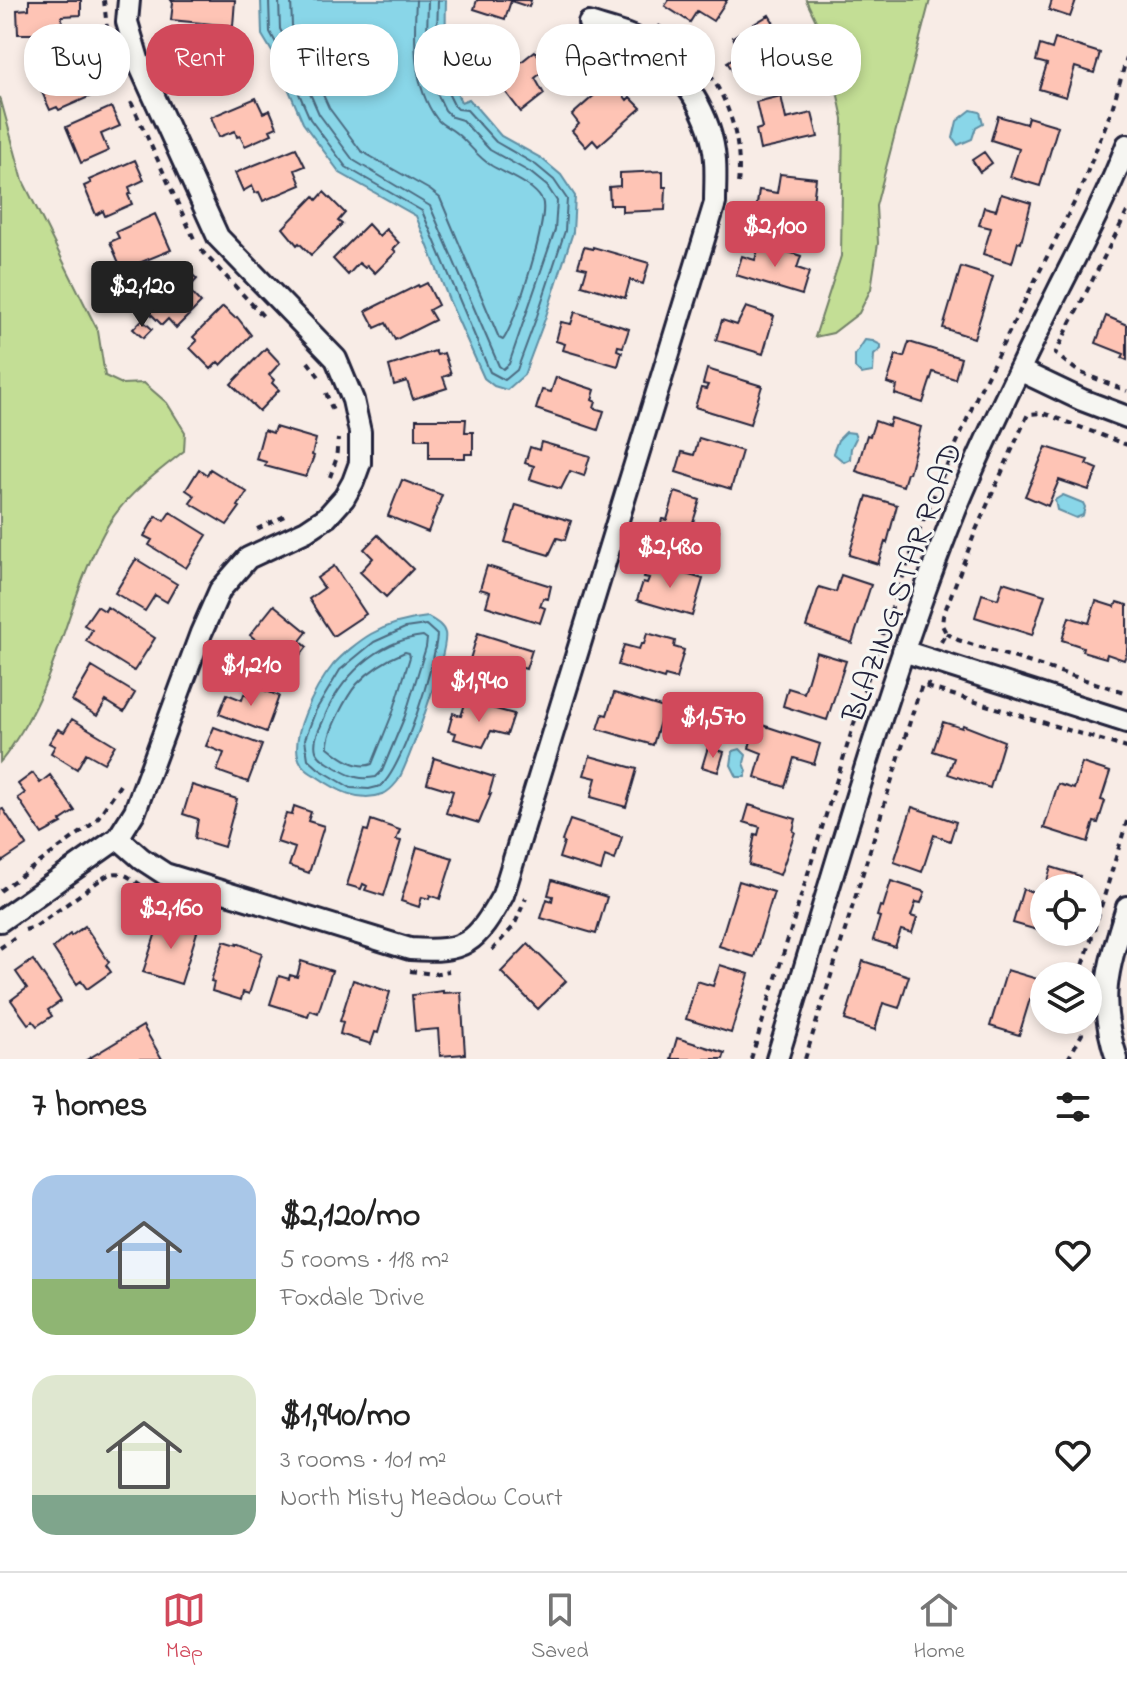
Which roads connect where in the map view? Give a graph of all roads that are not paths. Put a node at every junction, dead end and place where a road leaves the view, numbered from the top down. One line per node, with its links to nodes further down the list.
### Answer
1 (129, 0): 8 (street)
2 (589, 23): 8 (street)
3 (1127, 145): 4 (street, BLAZING STAR ROAD)
4 (1019, 370): 5 (street); 6 (street, BLAZING STAR ROAD)
5 (1127, 417)
6 (903, 651): 7 (street); 11 (street, BLAZING STAR ROAD)
7 (1127, 722)
8 (118, 838): 10 (street)
9 (1127, 907): 12 (street)
10 (0, 921)
11 (777, 1059)
12 (1117, 1059)

